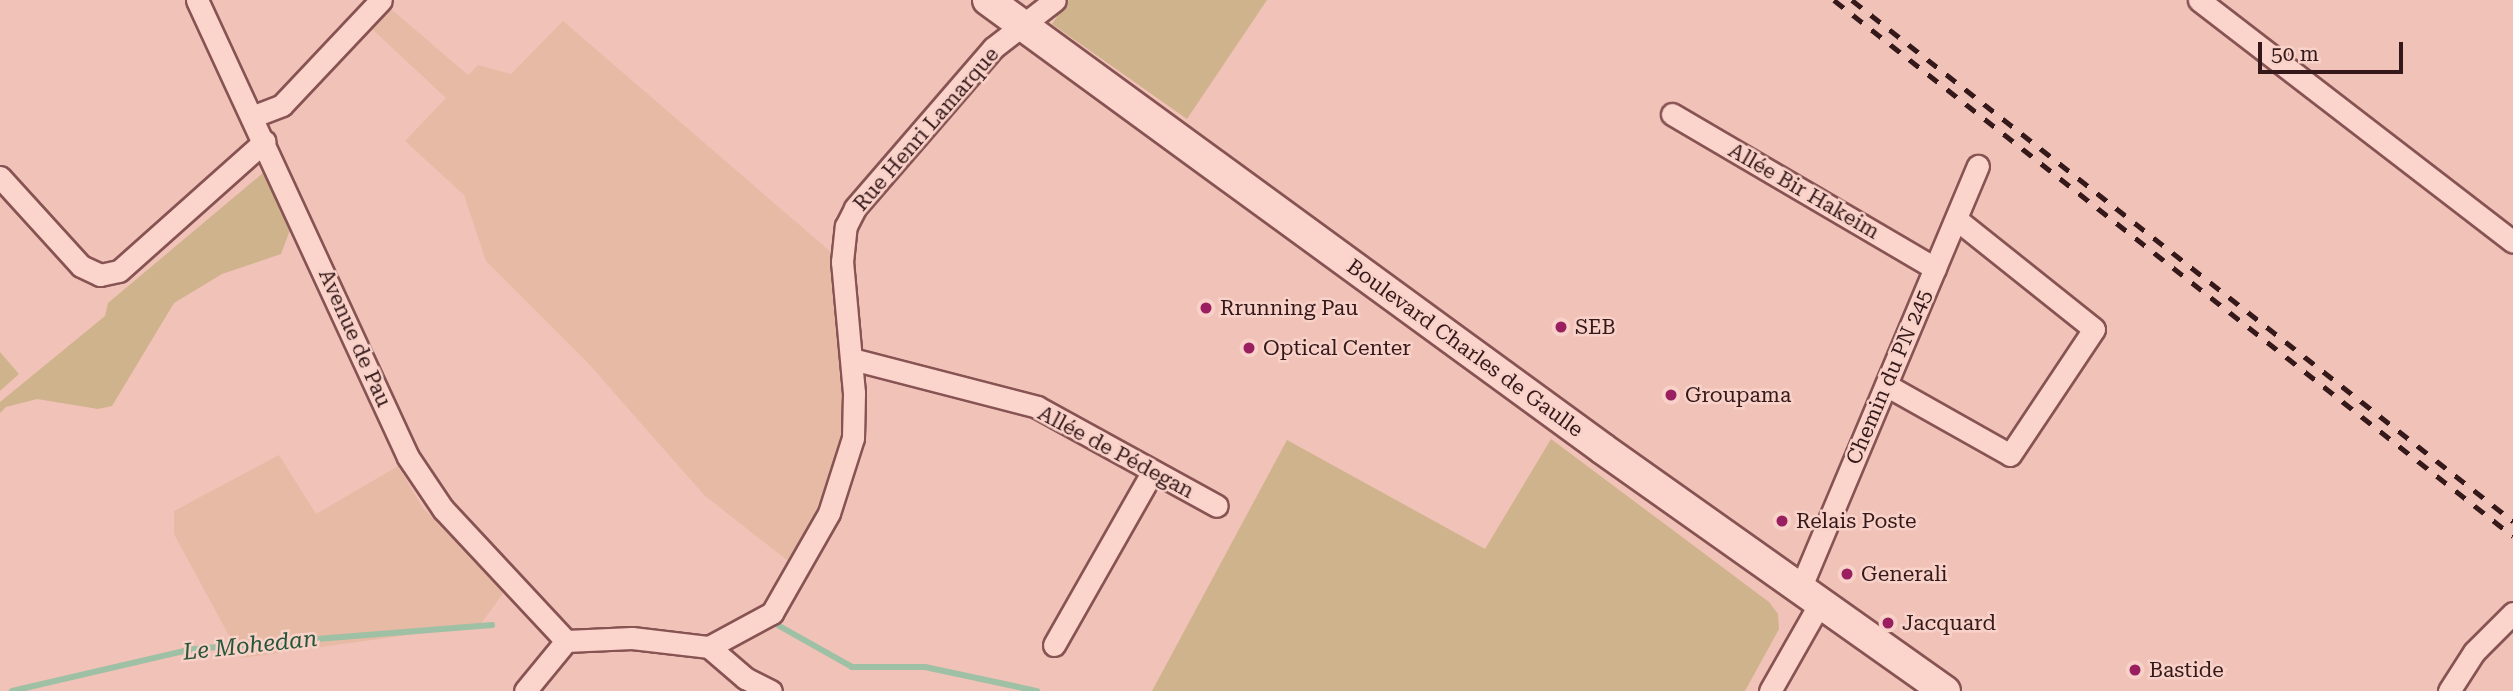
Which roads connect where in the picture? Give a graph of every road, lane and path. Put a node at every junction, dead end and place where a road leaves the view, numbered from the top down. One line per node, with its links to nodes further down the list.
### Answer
1 (197, 0): 8 (street, Avenue de Pau)
2 (381, 0): 8 (street)
3 (988, 0): 6 (main road, Boulevard Charles de Gaulle)
4 (1055, 0): 6 (street, Rue Henri Lamarque)
5 (2199, 0): 13 (street)
6 (1024, 25): 15 (street, Rue Henri Lamarque); 19 (main road, Boulevard Charles de Gaulle)
7 (1672, 114): 14 (street, Allée Bir Hakeim)
8 (254, 116): 9 (street, Avenue de Pau)
9 (265, 141): 11 (street); 21 (street, Avenue de Pau)
10 (1978, 166): 12 (street, Chemin du PN 245)
11 (0, 177)
12 (1956, 219): 14 (street, Chemin du PN 245); 16 (street)
13 (2513, 242)
14 (1935, 268): 16 (street, Chemin du PN 245)
15 (852, 359): 17 (street, Allée de Pédegan); 23 (street, Rue Henri Lamarque)
16 (1886, 385): 19 (street, Chemin du PN 245)
17 (1153, 471): 18 (street, Allée de Pédegan); 22 (street)
18 (1217, 506)
19 (1810, 596): 26 (street, Chemin du PN 245); 27 (main road, Boulevard Charles de Gaulle)
20 (2513, 613): 28 (street)
21 (566, 641): 23 (street); 24 (street)
22 (1054, 645)
23 (709, 647): 25 (street)
24 (525, 691)
25 (771, 691)
26 (1770, 691)
27 (1944, 691)
28 (2449, 691)

